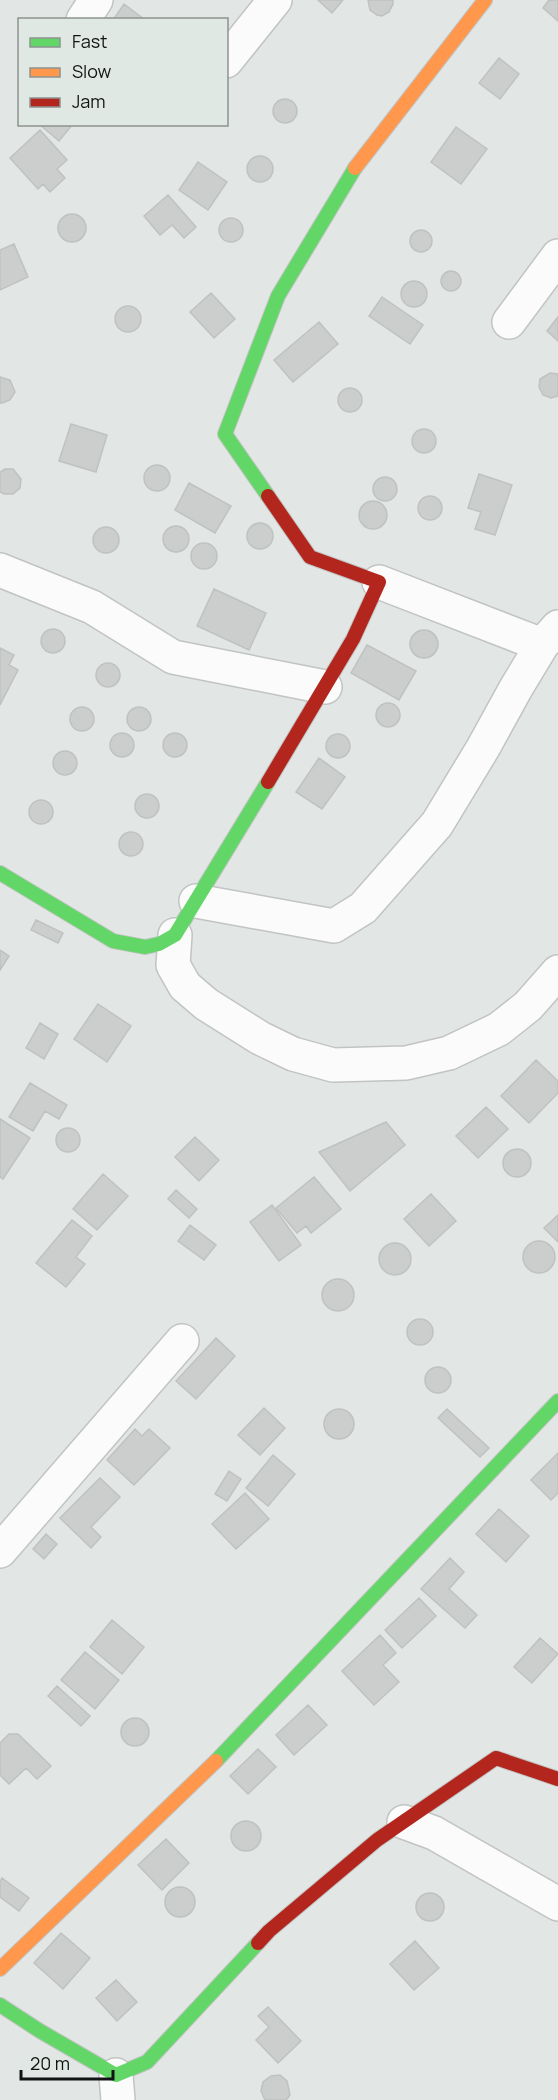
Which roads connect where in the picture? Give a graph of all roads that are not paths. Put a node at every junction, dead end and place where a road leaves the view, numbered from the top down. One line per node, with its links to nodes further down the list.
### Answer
1 (96, 0): 4 (street)
2 (275, 0): 5 (street)
3 (485, 0): 9 (street)
4 (84, 18)
5 (228, 59)
6 (558, 256): 7 (street)
7 (509, 322)
8 (0, 570): 11 (street)
9 (379, 582): 10 (street); 11 (street)
10 (550, 636): 13 (street)
11 (325, 687): 13 (street)
12 (0, 873): 14 (street)
13 (196, 901): 14 (street)
14 (175, 935): 15 (street)
15 (558, 972)
16 (182, 1341): 18 (street)
17 (558, 1401): 22 (street)
18 (0, 1551)
19 (558, 1779): 20 (street)
20 (404, 1822): 21 (street); 24 (street)
21 (558, 1904)
22 (0, 1969)
23 (0, 2005): 24 (street)
24 (117, 2087)

